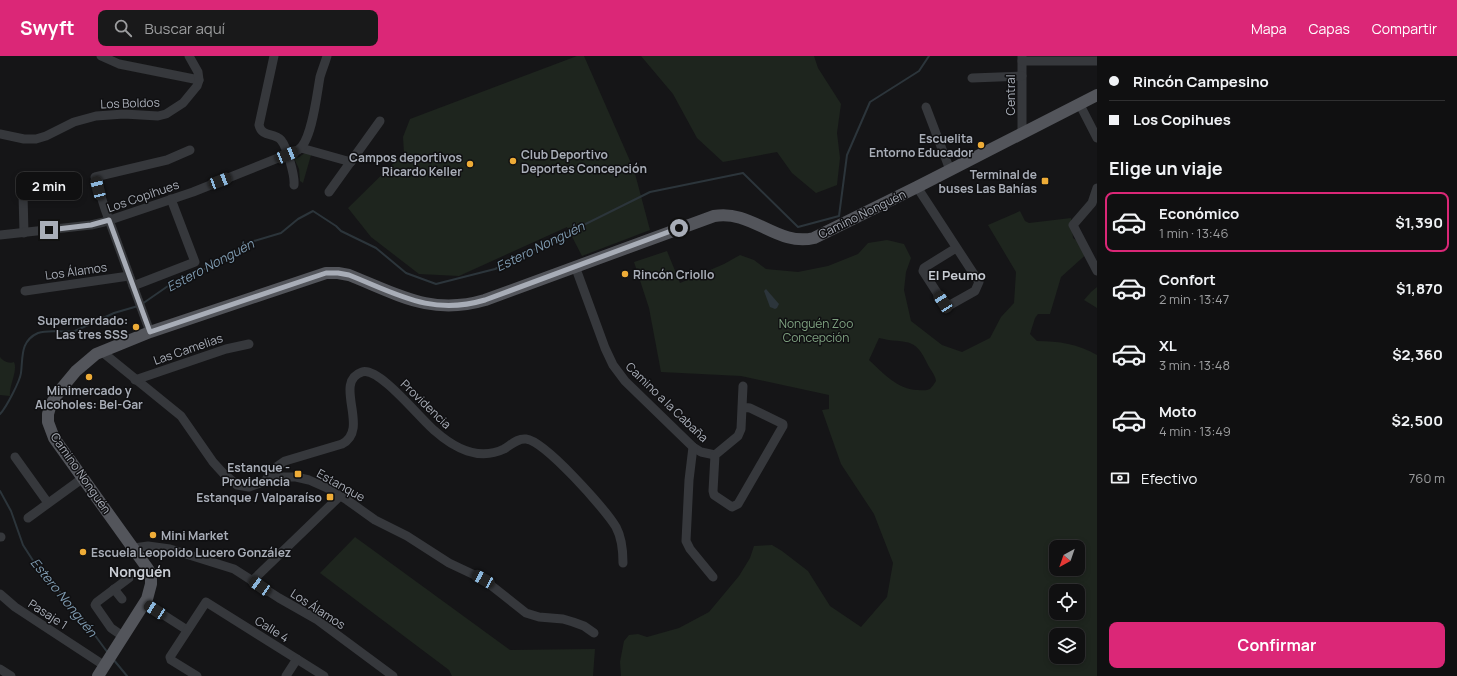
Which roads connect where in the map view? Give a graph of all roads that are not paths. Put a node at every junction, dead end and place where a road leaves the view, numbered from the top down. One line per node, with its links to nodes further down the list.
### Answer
1 (101, 56): 9 (street)
2 (189, 56): 9 (street)
3 (274, 56): 19 (street)
4 (327, 56): 17 (street)
5 (1022, 58): 6 (street); 7 (street, Central)
6 (1097, 61)
7 (1022, 76): 8 (street); 14 (street, Central)
8 (972, 78)
9 (199, 80): 15 (street, Los Boldos)
10 (1097, 95): 11 (main road, Camino Nonguén)
11 (1080, 105): 14 (main road, Camino Nonguén); 16 (street)
12 (926, 107): 21 (street)
13 (380, 121): 20 (street)
14 (1022, 133): 21 (main road, Camino Nonguén)
15 (0, 134)
16 (1097, 138)
17 (302, 148): 19 (street, Los Copihues); 20 (street)
18 (190, 150): 28 (street)
19 (287, 155): 22 (street); 27 (street, Los Copihues)
20 (351, 162): 25 (street)
21 (950, 170): 23 (main road, Camino Nonguén)
22 (294, 185)
23 (917, 187): 31 (street); 32 (main road, Camino Nonguén)
24 (1097, 189): 33 (street)
25 (329, 192)
26 (24, 194): 29 (street)
27 (171, 199): 28 (street, Los Copihues); 35 (street)
28 (109, 220): 29 (street, Los Copihues); 34 (street)
29 (24, 233): 30 (street, Los Copihues)
30 (0, 235)
31 (956, 248): 31 (street)
32 (575, 266): 37 (main road, Camino Nonguén); 43 (street, Camino a la Cabaña)
33 (1097, 270)
34 (129, 276): 35 (street); 36 (street, Los Álamos)
35 (133, 286): 37 (street)
36 (25, 290)
37 (150, 332): 39 (main road, Camino Nonguén)
38 (249, 344): 40 (street, Las Camelias)
39 (101, 351): 40 (street, Estanque); 46 (main road, Camino Nonguén)
40 (136, 380): 47 (street, Estanque)
41 (743, 386): 42 (street)
42 (742, 407): 44 (street); 44 (street)
43 (693, 447): 44 (street, Camino a la Cabaña); 53 (street)
44 (716, 455)
45 (15, 457): 49 (street)
46 (83, 478): 49 (street); 51 (main road, Camino Nonguén)
47 (265, 482): 48 (street, Estanque); 52 (street, Providencia)
48 (340, 496): 55 (street); 61 (street, Estanque)
49 (48, 503): 50 (street)
50 (28, 518)
51 (134, 548): 55 (street, Los Álamos); 59 (main road, Camino Nonguén)
52 (624, 563)
53 (713, 577)
54 (129, 578): 56 (street)
55 (252, 581): 71 (street, Los Álamos)
56 (114, 589): 58 (street); 62 (street)
57 (0, 594): 64 (street, Pasaje 1)
58 (122, 599)
59 (145, 603): 60 (street); 62 (main road, Camino Nonguén)
60 (187, 630): 63 (street, Calle 4); 68 (street)
61 (594, 633)
62 (124, 637): 64 (main road, Camino Nonguén)
63 (297, 659): 69 (street); 70 (street, Calle 4)
64 (106, 664): 67 (main road, Camino Nonguén)
65 (0, 669): 66 (street)
66 (11, 676)
67 (98, 676)
68 (197, 676)
69 (286, 676)
70 (324, 676)
71 (393, 676)

